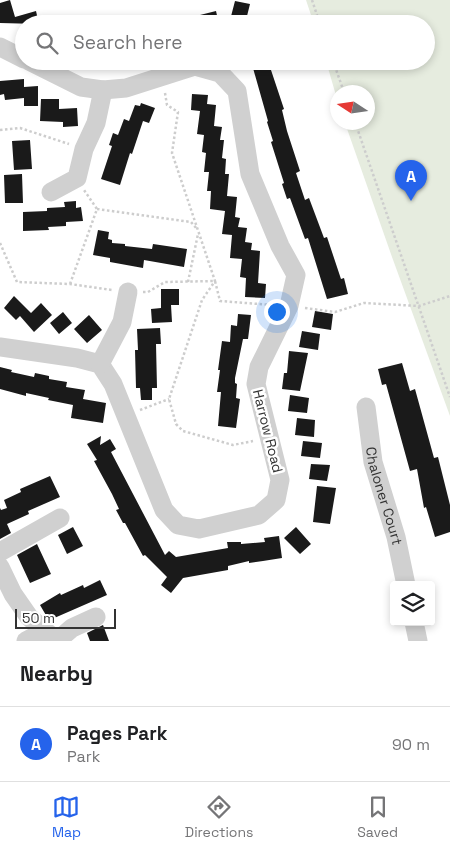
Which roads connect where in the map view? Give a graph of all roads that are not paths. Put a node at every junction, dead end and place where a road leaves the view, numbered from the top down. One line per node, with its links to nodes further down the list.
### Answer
1 (0, 47): 2 (street)
2 (15, 54)
3 (48, 70): 6 (street, Harrow Road)
4 (182, 70): 6 (street, Harrow Road)
5 (209, 70): 10 (street, Harrow Road)
6 (104, 90): 7 (street)
7 (51, 192)
8 (128, 292): 10 (street)
9 (0, 347): 10 (street)
10 (100, 364)
11 (366, 407): 15 (street, Chaloner Court)
12 (60, 518): 13 (street)
13 (0, 552)
14 (0, 566): 18 (street)
15 (405, 581)
16 (96, 617): 18 (street)
17 (415, 626): 20 (street)
18 (53, 638): 19 (street)
19 (26, 641)
20 (418, 641)

